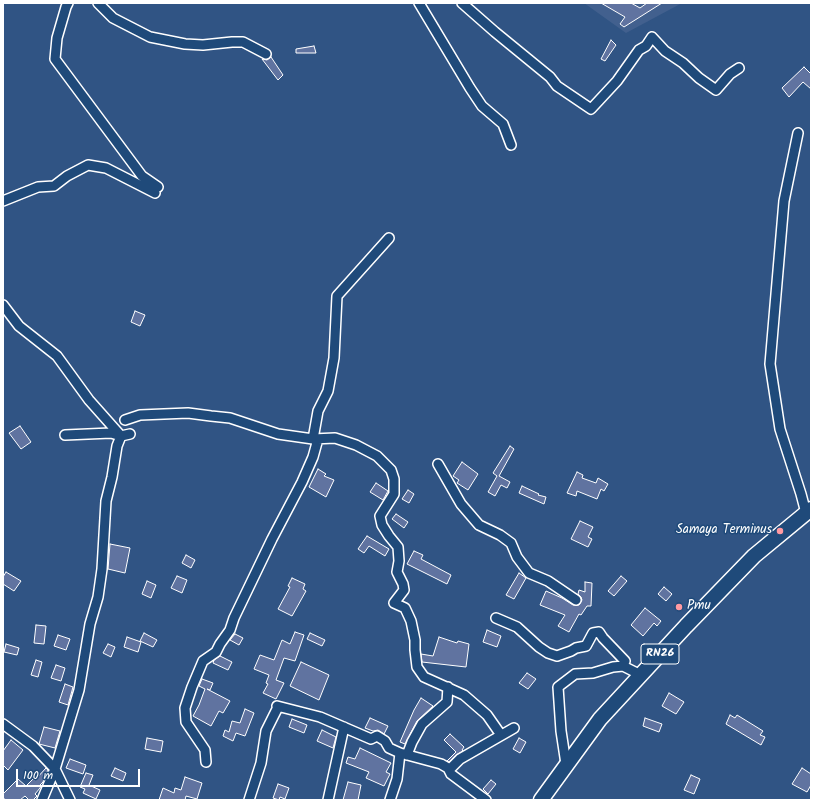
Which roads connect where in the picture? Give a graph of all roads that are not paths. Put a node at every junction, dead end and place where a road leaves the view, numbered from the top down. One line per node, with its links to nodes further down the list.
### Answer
1 (68, 3): 9 (street)
2 (98, 3): 5 (street)
3 (419, 3): 8 (street)
4 (462, 3): 6 (street)
5 (266, 54)
6 (739, 68)
7 (798, 133): 17 (street)
8 (511, 145)
9 (3, 201)
10 (389, 238): 15 (street)
11 (3, 305): 14 (street)
12 (125, 420): 15 (street)
13 (64, 435): 14 (street)
14 (125, 435): 30 (street)
15 (315, 439): 22 (street); 28 (street)
16 (438, 464): 18 (street)
17 (808, 511): 21 (main road, RN26)
18 (576, 600)
19 (496, 618): 20 (street)
20 (623, 666): 21 (street); 29 (street)
21 (641, 675): 29 (main road, RN26)
22 (448, 687): 26 (street); 27 (street)
23 (3, 724): 30 (street)
24 (344, 727): 27 (street); 34 (street); 35 (street)
25 (514, 728): 26 (street)
26 (501, 735): 31 (street)
27 (404, 754): 31 (street); 37 (street)
28 (206, 762)
29 (566, 764): 39 (main road, RN26)
30 (54, 769): 32 (street); 33 (street)
31 (449, 770): 38 (street)
32 (42, 800)
33 (70, 800)
34 (249, 800)
35 (328, 800)
36 (383, 800): 37 (street)
37 (389, 800)
38 (486, 800)
39 (541, 800)

